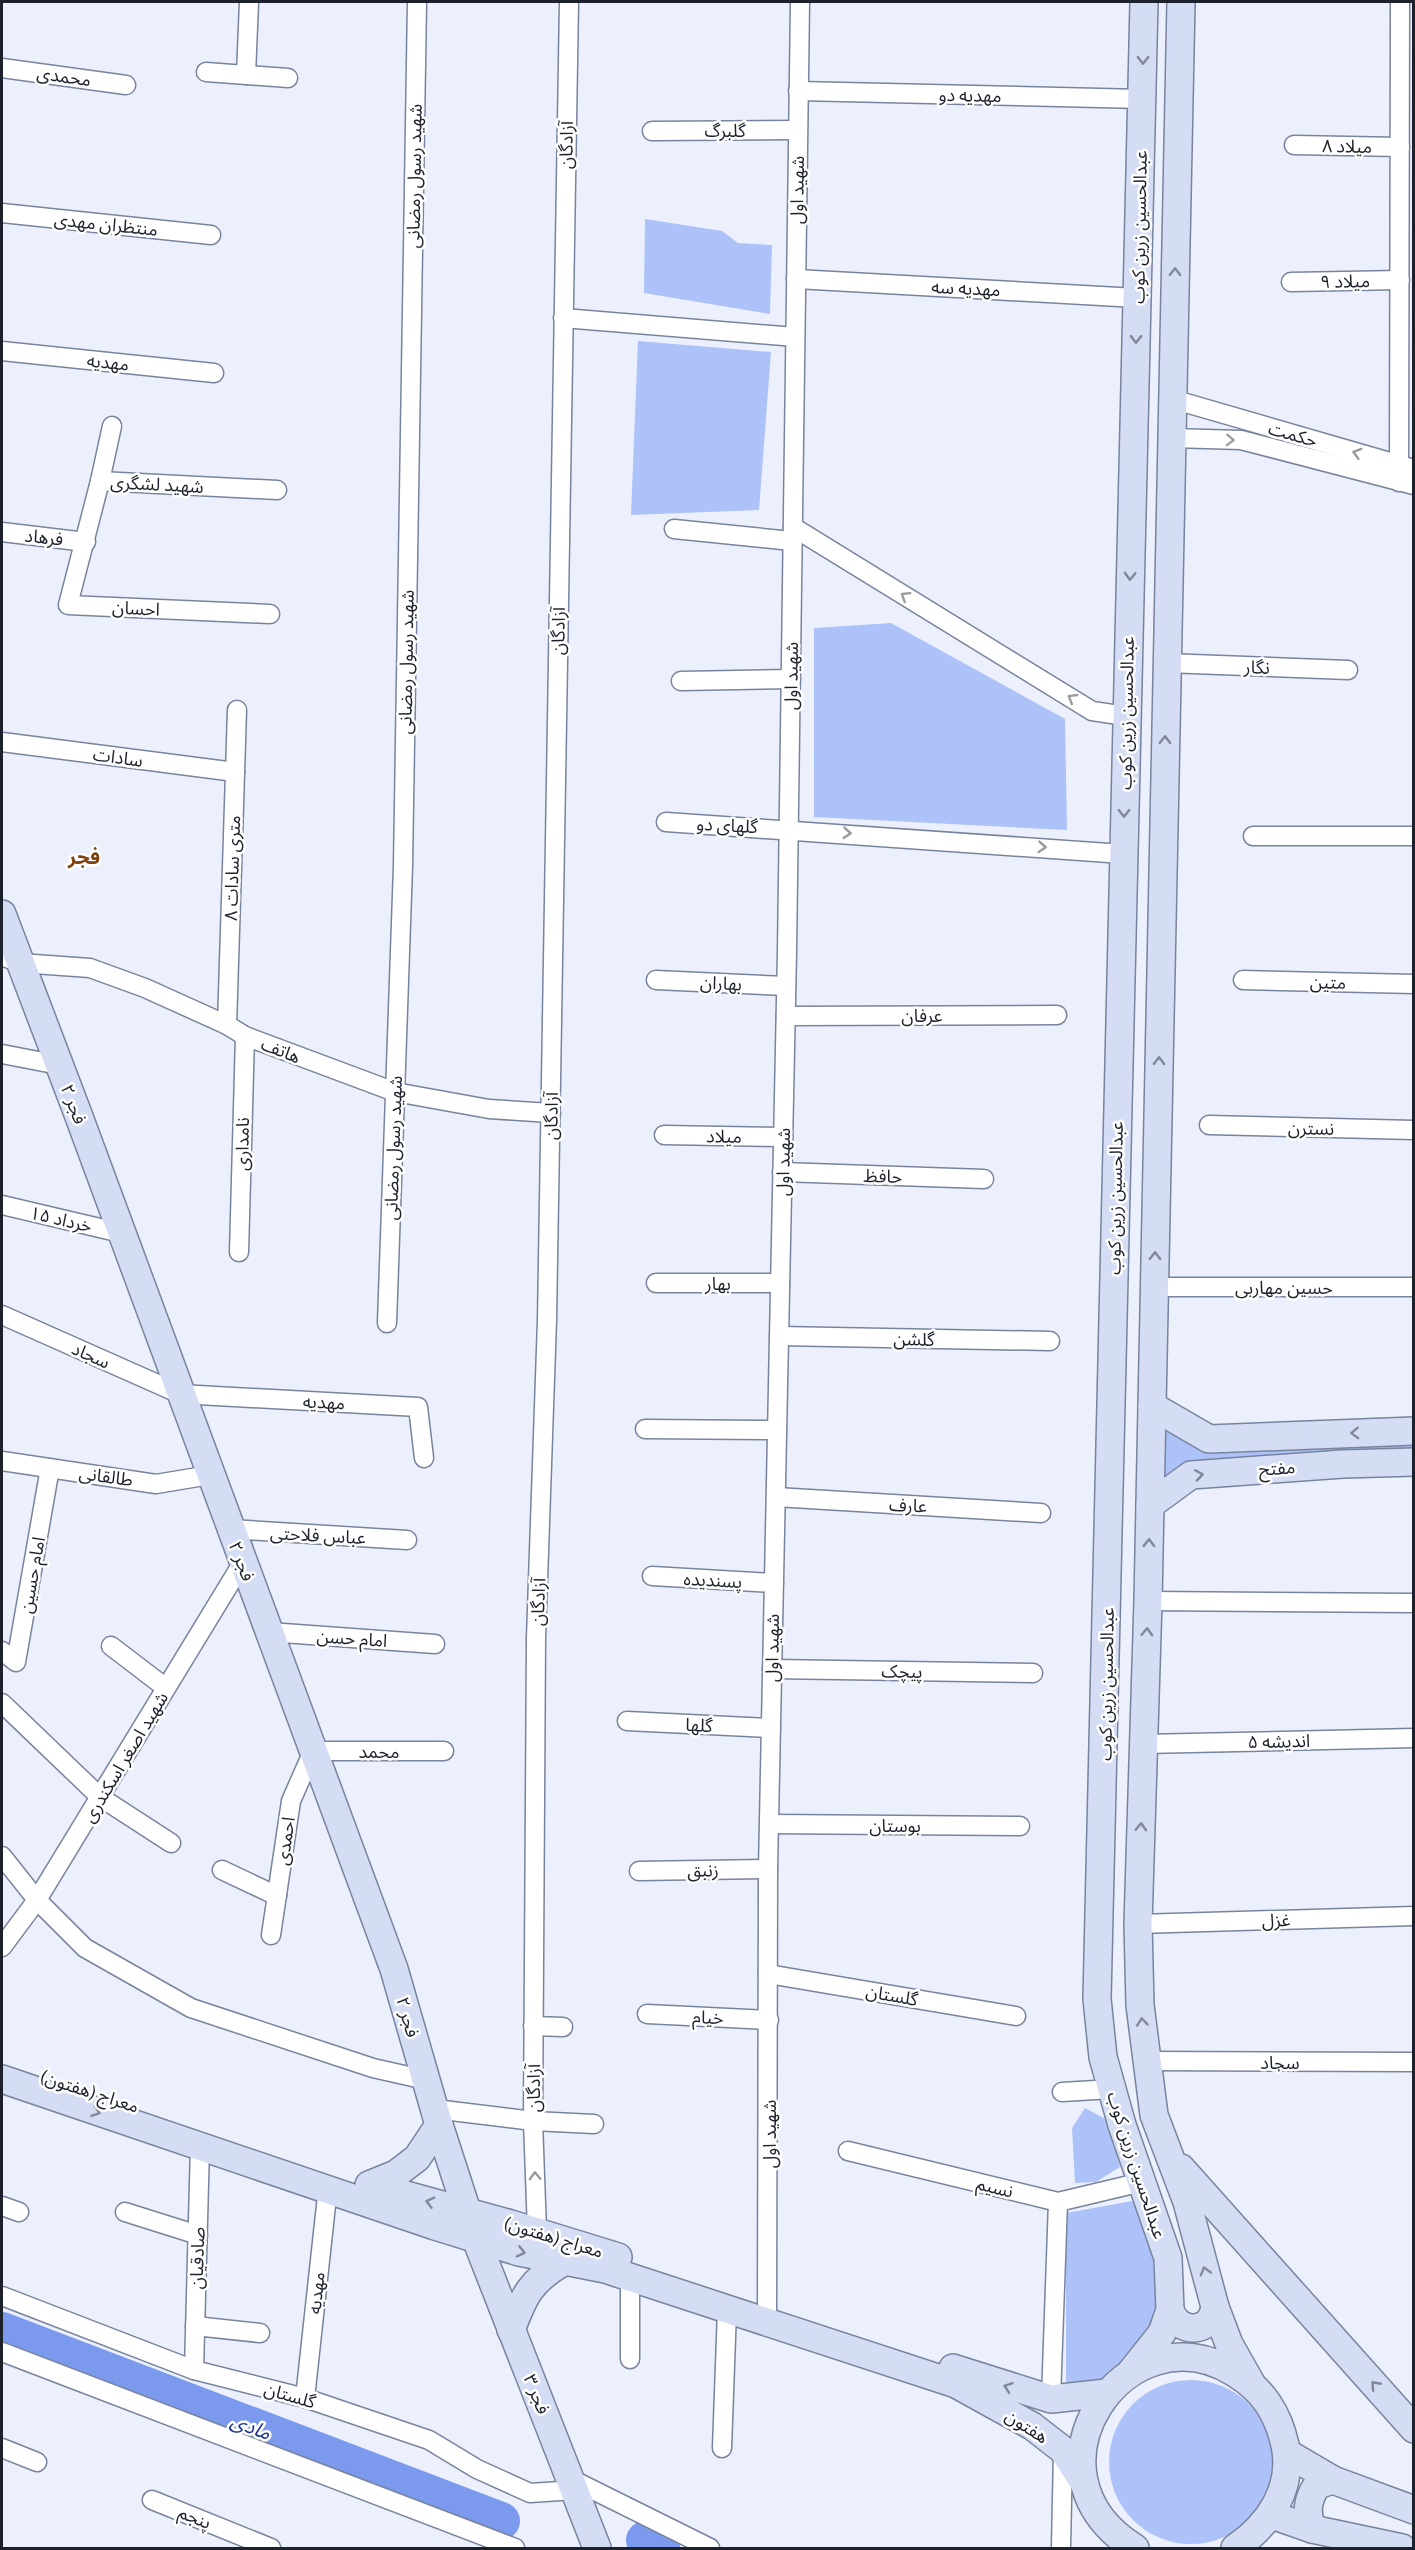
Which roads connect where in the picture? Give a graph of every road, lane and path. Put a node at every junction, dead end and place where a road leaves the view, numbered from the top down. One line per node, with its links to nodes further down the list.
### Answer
1 (249, 2): 11 (street)
2 (417, 2): 72 (street, شهید رسول رمضانی)
3 (569, 2): 27 (street, آزادگان)
4 (800, 2): 14 (street, شهید اول)
5 (1144, 2): 15 (main road, عبدالحسین زرین کوب, one-way to 15)
6 (1181, 2): 32 (main road, عبدالحسین زرین کوب, one-way to 6)
7 (1400, 2): 8 (street)
8 (1407, 45): 19 (street)
9 (2, 68): 13 (street, محمدی)
10 (206, 72): 11 (street)
11 (246, 75): 12 (street)
12 (288, 78)
13 (126, 84)
14 (798, 91): 15 (street, مهدیه دو); 16 (street, شهید اول)
15 (1142, 99): 26 (main road, عبدالحسین زرین کوب)
16 (797, 130): 17 (street, گلبرگ); 23 (street, شهید اول)
17 (652, 131)
18 (1294, 145): 19 (street, میلاد ۸)
19 (1400, 147): 20 (street)
20 (1406, 200): 24 (street)
21 (2, 213): 22 (street, منتظران مهدی)
22 (211, 235)
23 (795, 279): 26 (street, مهدیه سه); 29 (street, شهید اول)
24 (1400, 280): 25 (street, میلاد ۹); 28 (street)
25 (1291, 282)
26 (1137, 298): 36 (main road, عبدالحسین زرین کوب, one-way to 36)
27 (563, 318): 29 (street); 73 (street, آزادگان)
28 (1407, 331): 35 (street)
29 (795, 337): 42 (street, شهید اول)
30 (2, 351): 31 (street, مهدیه)
31 (214, 373)
32 (1172, 399): 34 (main road, عبدالحسین زرین کوب); 35 (street, حکمت, one-way to 32)
33 (112, 426): 37 (street)
34 (1171, 438): 35 (street, حکمت, one-way to 35); 39 (main road, عبدالحسین زرین کوب)
35 (1406, 475)
36 (1132, 479): 39 (main road); 43 (main road, عبدالحسین زرین کوب)
37 (100, 482): 38 (street, شهید لشگری); 44 (street, شهید لشگری)
38 (277, 490)
39 (1170, 490): 45 (main road, عبدالحسین زرین کوب)
40 (674, 529): 42 (street)
41 (2, 532): 44 (street, فرهاد)
42 (793, 534): 49 (street, شهید اول); 52 (street, one-way to 42)
43 (1131, 539): 45 (main road); 52 (main road, عبدالحسین زرین کوب, one-way to 52)
44 (86, 542): 46 (street, احسان)
45 (1168, 547): 47 (main road, عبدالحسین زرین کوب)
46 (270, 614)
47 (1166, 663): 48 (street, نگار); 85 (main road, عبدالحسین زرین کوب, one-way to 47)
48 (1348, 670)
49 (791, 679): 50 (street); 56 (street, شهید اول)
50 (681, 681)
51 (237, 710): 54 (street, ۸ متری سادات)
52 (1126, 716): 59 (main road, عبدالحسین زرین کوب, one-way to 59)
53 (2, 742): 54 (street, سادات)
54 (235, 772): 68 (street, ۸ متری سادات)
55 (666, 822): 56 (street, گلهای دو)
56 (789, 829): 59 (street, گلهای دو, one-way to 59); 65 (street, شهید اول)
57 (1253, 836): 58 (street)
58 (1413, 836)
59 (1123, 854): 150 (main road, عبدالحسین زرین کوب)
60 (2, 914): 61 (main road, فجر ۲)
61 (11, 959): 68 (street, هاتف); 71 (main road, فجر ۲)
62 (656, 980): 65 (street, بهاران)
63 (1243, 980): 64 (street, متین)
64 (1413, 984)
65 (786, 986): 67 (street, شهید اول)
66 (1057, 1015): 67 (street, عرفان)
67 (786, 1016): 77 (street, شهید اول)
68 (227, 1025): 69 (street, هاتف)
69 (244, 1035): 72 (street, هاتف); 82 (street, نامداری)
70 (2, 1054): 71 (street)
71 (59, 1065): 81 (main road, فجر ۲)
72 (395, 1092): 73 (street, هاتف); 88 (street, شهید رسول رمضانی)
73 (551, 1113): 143 (street, آزادگان)
74 (1209, 1125): 75 (street, نسترن)
75 (1413, 1130)
76 (664, 1135): 77 (street, میلاد)
77 (783, 1137): 78 (street, شهید اول)
78 (782, 1172): 79 (street, حافظ); 84 (street, شهید اول)
79 (984, 1179)
80 (2, 1205): 81 (street, ۱۵ خرداد)
81 (121, 1233): 91 (main road, فجر ۲)
82 (239, 1252)
83 (656, 1283): 84 (street, بهار)
84 (780, 1283): 89 (street, شهید اول)
85 (1155, 1287): 86 (street, حسین مهاربی); 92 (main road, عبدالحسین زرین کوب)
86 (1413, 1287)
87 (2, 1315): 91 (street, سجاد)
88 (387, 1323)
89 (779, 1336): 90 (street, گلشن); 94 (street, شهید اول)
90 (1050, 1341)
91 (180, 1394): 96 (street, مهدیه); 100 (main road, فجر ۲)
92 (1152, 1407): 95 (main road, مفتح, one-way to 92); 102 (main road, عبدالحسین زرین کوب)
93 (645, 1429): 94 (street)
94 (777, 1430): 101 (street, شهید اول)
95 (1413, 1431)
96 (424, 1458)
97 (2, 1461): 99 (street, طالقانی)
98 (1413, 1462): 102 (main road, مفتح, one-way to 98)
99 (50, 1468): 100 (street, طالقانی); 114 (street, امام حسین)
100 (210, 1475): 104 (main road, فجر ۲)
101 (776, 1497): 103 (street, عارف); 108 (street, شهید اول)
102 (1150, 1505): 109 (main road, عبدالحسین زرین کوب, one-way to 102)
103 (1041, 1513)
104 (230, 1529): 105 (street, عباس فلاحتی); 106 (main road, فجر ۲)
105 (407, 1540)
106 (243, 1562): 111 (main road, فجر ۲); 117 (street, شهید اصغر اسکندری)
107 (652, 1576): 108 (street, پسندیده)
108 (774, 1583): 115 (street, شهید اول)
109 (1148, 1601): 110 (street); 122 (main road, عبدالحسین زرین کوب, one-way to 109)
110 (1413, 1603)
111 (269, 1632): 112 (street, امام حسن); 123 (main road, فجر ۲)
112 (435, 1644)
113 (111, 1646): 117 (street)
114 (2, 1651)
115 (772, 1669): 116 (street, پیچک); 120 (street, شهید اول)
116 (1033, 1673)
117 (166, 1688): 125 (street, شهید اصغر اسکندری)
118 (2, 1703): 125 (street)
119 (627, 1721): 120 (street, گلها)
120 (771, 1728): 126 (street, شهید اول)
121 (1413, 1738): 122 (street, اندیشه ۵)
122 (1144, 1744): 136 (main road, عبدالحسین زرین کوب, one-way to 122)
123 (313, 1751): 124 (street, محمد); 133 (street, احمدی); 149 (main road, فجر ۲)
124 (444, 1751)
125 (100, 1797): 128 (street); 134 (street, شهید اصغر اسکندری)
126 (770, 1824): 127 (street, بوستان); 130 (street, شهید اول)
127 (1020, 1826)
128 (171, 1843)
129 (2, 1856): 134 (street)
130 (768, 1869): 132 (street, زنبق); 139 (street, شهید اول)
131 (222, 1870): 133 (street)
132 (639, 1871)
133 (277, 1896): 137 (street, احمدی)
134 (37, 1900): 138 (street, شهید اصغر اسکندری); 149 (street)
135 (1413, 1916): 136 (street, غزل)
136 (1138, 1924): 145 (main road, عبدالحسین زرین کوب, one-way to 136)
137 (271, 1935)
138 (2, 1947)
139 (768, 1974): 141 (street, گلستان); 142 (street, شهید اول)
140 (647, 2014): 142 (street, خیام)
141 (1016, 2016)
142 (769, 2020): 175 (street, شهید اول)
143 (533, 2026): 144 (street); 153 (street, آزادگان)
144 (563, 2027)
145 (1146, 2061): 147 (street, سجاد); 157 (main road, عبدالحسین زرین کوب)
146 (2, 2062): 159 (main road, معراج (هفتون))
147 (1413, 2062)
148 (2, 2079): 155 (main road, معراج (هفتون), one-way to 155)
149 (426, 2080): 152 (main road, فجر ۲)
150 (1112, 2089): 151 (street); 158 (main road, عبدالحسین زرین کوب)
151 (1062, 2092)
152 (437, 2117): 153 (street); 159 (main road); 165 (main road, فجر ۲)
153 (534, 2121): 154 (street); 166 (street, آزادگان, one-way to 153)
154 (594, 2124)
155 (200, 2146): 160 (main road, معراج (هفتون)); 167 (street, صادقیان)
156 (848, 2151): 161 (street, نسیم)
157 (1168, 2153): 172 (main road, عبدالحسین زرین کوب, one-way to 157); 188 (main road, one-way to 157)
158 (1142, 2182): 161 (street, نسیم); 174 (main road, عبدالحسین زرین کوب)
159 (369, 2185): 165 (main road, معراج (هفتون), one-way to 159)
160 (328, 2187): 168 (main road, معراج (هفتون)); 186 (street, مهدیه)
161 (1058, 2202): 187 (street)
162 (2, 2206): 163 (street)
163 (19, 2212)
164 (125, 2212): 167 (street)
165 (469, 2212): 166 (main road, معراج (هفتون)); 168 (main road, فجر ۲)
166 (537, 2231): 175 (main road, معراج (هفتون))
167 (198, 2235): 176 (street, صادقیان)
168 (477, 2239): 169 (main road, معراج (هفتون), one-way to 169); 177 (main road, فجر ۳)
169 (563, 2262): 170 (main road, معراج (هفتون)); 177 (main road)
170 (630, 2277): 173 (main road, معراج (هفتون)); 180 (street)
171 (2, 2296): 181 (street, گلستان)
172 (1215, 2307): 174 (main road); 183 (main road, عبدالحسین زرین کوب)
173 (727, 2310): 175 (main road, معراج (هفتون)); 190 (street)
174 (1170, 2310): 182 (main road, عبدالحسین زرین کوب)
175 (767, 2314): 184 (main road, معراج (هفتون)); 187 (main road, معراج (هفتون), one-way to 175)
176 (195, 2326): 178 (street); 181 (street, صادقیان)
177 (511, 2330): 196 (main road, فجر ۳)
178 (260, 2333)
179 (2, 2352): 203 (street)
180 (630, 2359)
181 (194, 2370): 186 (street, گلستان)
182 (1131, 2372): 183 (main road); 185 (main road)
183 (1251, 2383): 192 (main road)
184 (956, 2384): 191 (main road, هفتون)
185 (1107, 2393): 187 (main road, معراج (هفتون)); 195 (main road)
186 (305, 2398): 196 (street, گلستان)
187 (1051, 2399)
188 (1413, 2429)
189 (2, 2448): 193 (street)
190 (722, 2448)
191 (1063, 2450): 195 (main road, هفتون); 206 (street)
192 (1287, 2453): 194 (main road); 200 (main road)
193 (37, 2462)
194 (1333, 2480): 198 (main road); 201 (main road)
195 (1084, 2483): 199 (main road)
196 (573, 2485): 204 (main road, فجر ۳); 205 (street)
197 (152, 2500): 202 (street, پنجم)
198 (1413, 2510)
199 (1097, 2513): 207 (main road); 208 (main road)
200 (1272, 2514): 201 (main road); 209 (main road)
201 (1312, 2529): 210 (main road)
202 (271, 2548)
203 (515, 2548)
204 (597, 2548)
205 (710, 2548)
206 (1061, 2548)
207 (1101, 2548)
208 (1136, 2548)
209 (1235, 2548)
210 (1402, 2548)

